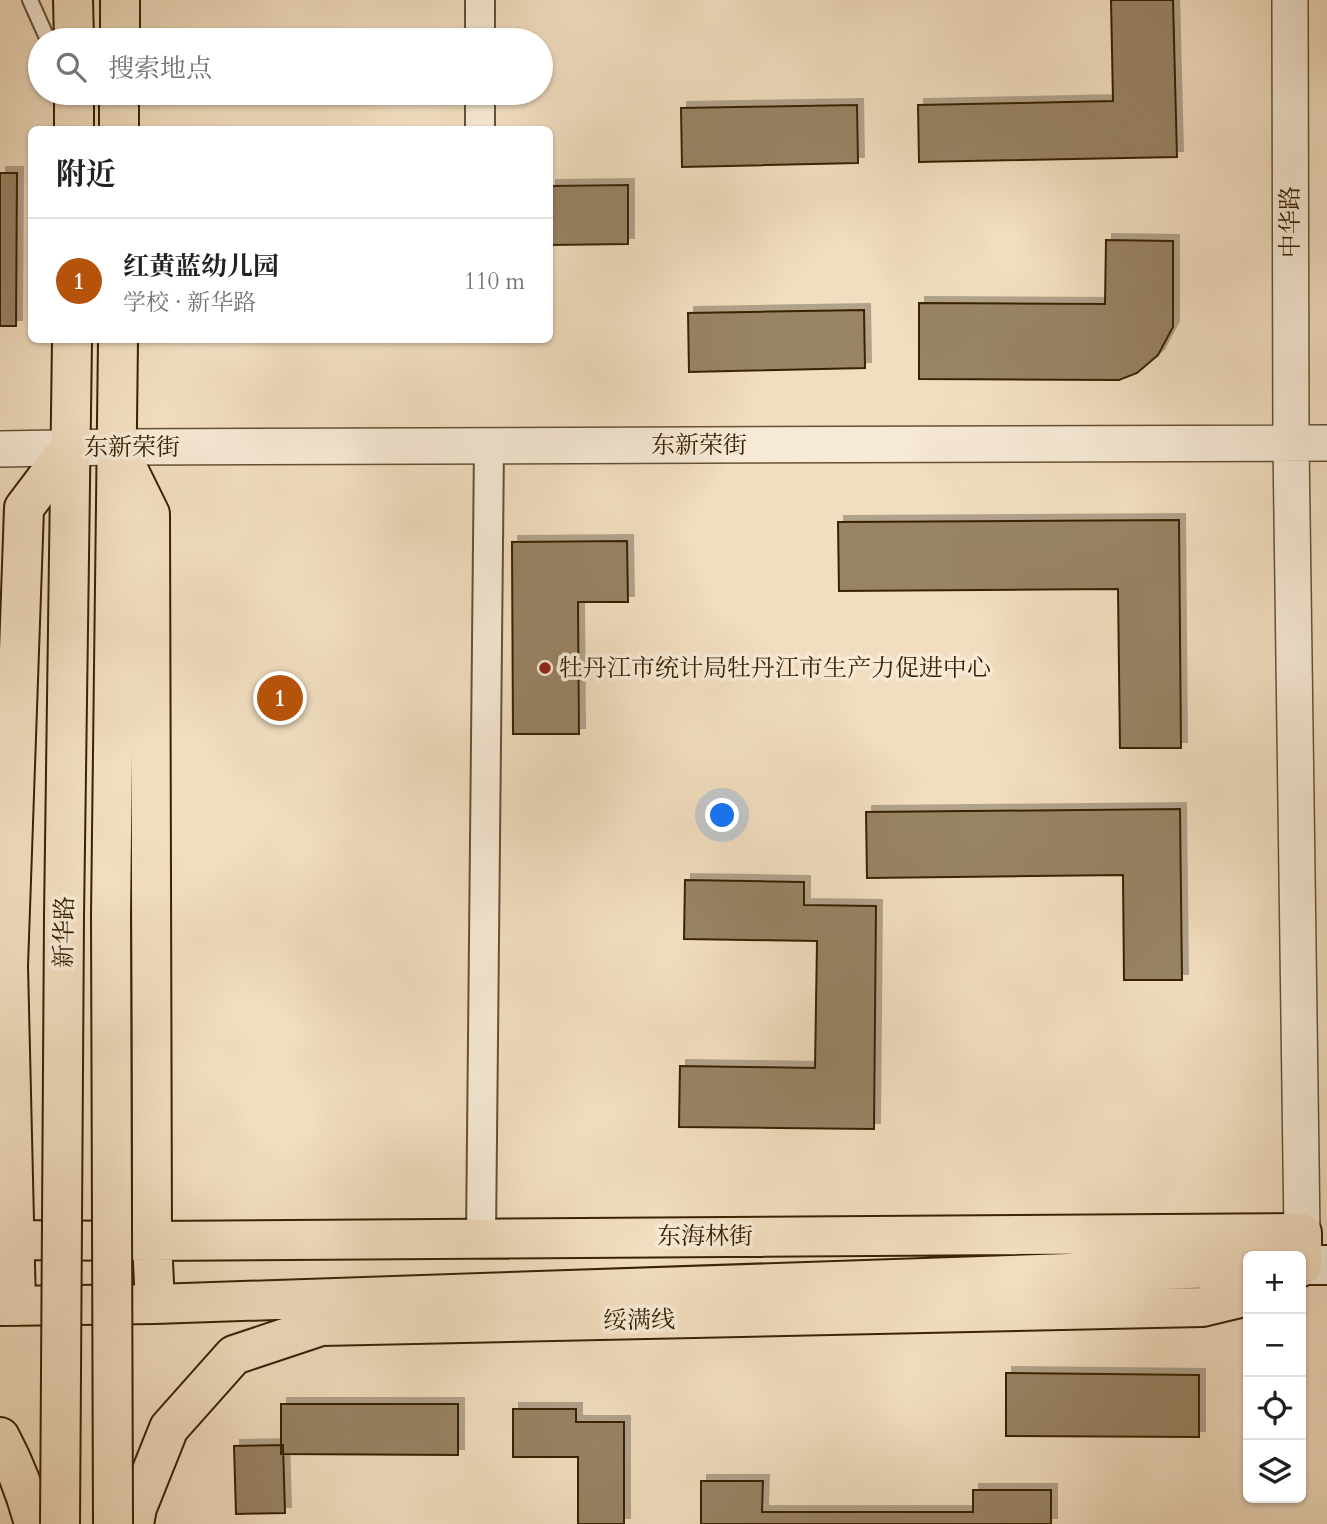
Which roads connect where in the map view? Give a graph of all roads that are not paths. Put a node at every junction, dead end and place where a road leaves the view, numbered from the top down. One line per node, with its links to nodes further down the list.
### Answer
1 (30, 0): 6 (lane)
2 (73, 0): 7 (main road)
3 (120, 0): 8 (main road)
4 (480, 0): 9 (street)
5 (1290, 0): 17 (street, 中华路)
6 (43, 28)
7 (74, 28)
8 (120, 28)
9 (480, 28)
10 (119, 105): 12 (main road)
11 (480, 105): 13 (street)
12 (119, 126)
13 (480, 126)
14 (72, 343): 19 (main road, 新华路)
15 (118, 343): 20 (main road, 新华路)
16 (1327, 443): 17 (street, 东新荣街)
17 (1291, 444): 18 (street, 东新荣街); 26 (street, 中华路)
18 (489, 445): 20 (street, 东新荣街); 23 (street)
19 (71, 447): 20 (street, 东新荣街); 21 (street, 东新荣街); 22 (main road); 33 (main road, 新华路, bridge)
20 (117, 447): 25 (main road); 34 (main road, 新华路, bridge)
21 (0, 449)
22 (4, 962): 24 (main road)
23 (481, 1237): 25 (main road, 东海林街); 26 (main road, 东海林街)
24 (7, 1240): 25 (main road, 东海林街); 30 (main road)
25 (152, 1241): 29 (main road)
26 (1310, 1255)
27 (1243, 1267): 29 (main road, 东海林街)
28 (1243, 1297): 35 (main road, 绥满线)
29 (155, 1304): 30 (main road, 东海林街)
30 (8, 1306)
31 (0, 1437): 32 (main road)
32 (34, 1524)
33 (60, 1524)
34 (113, 1524)
35 (134, 1524)

